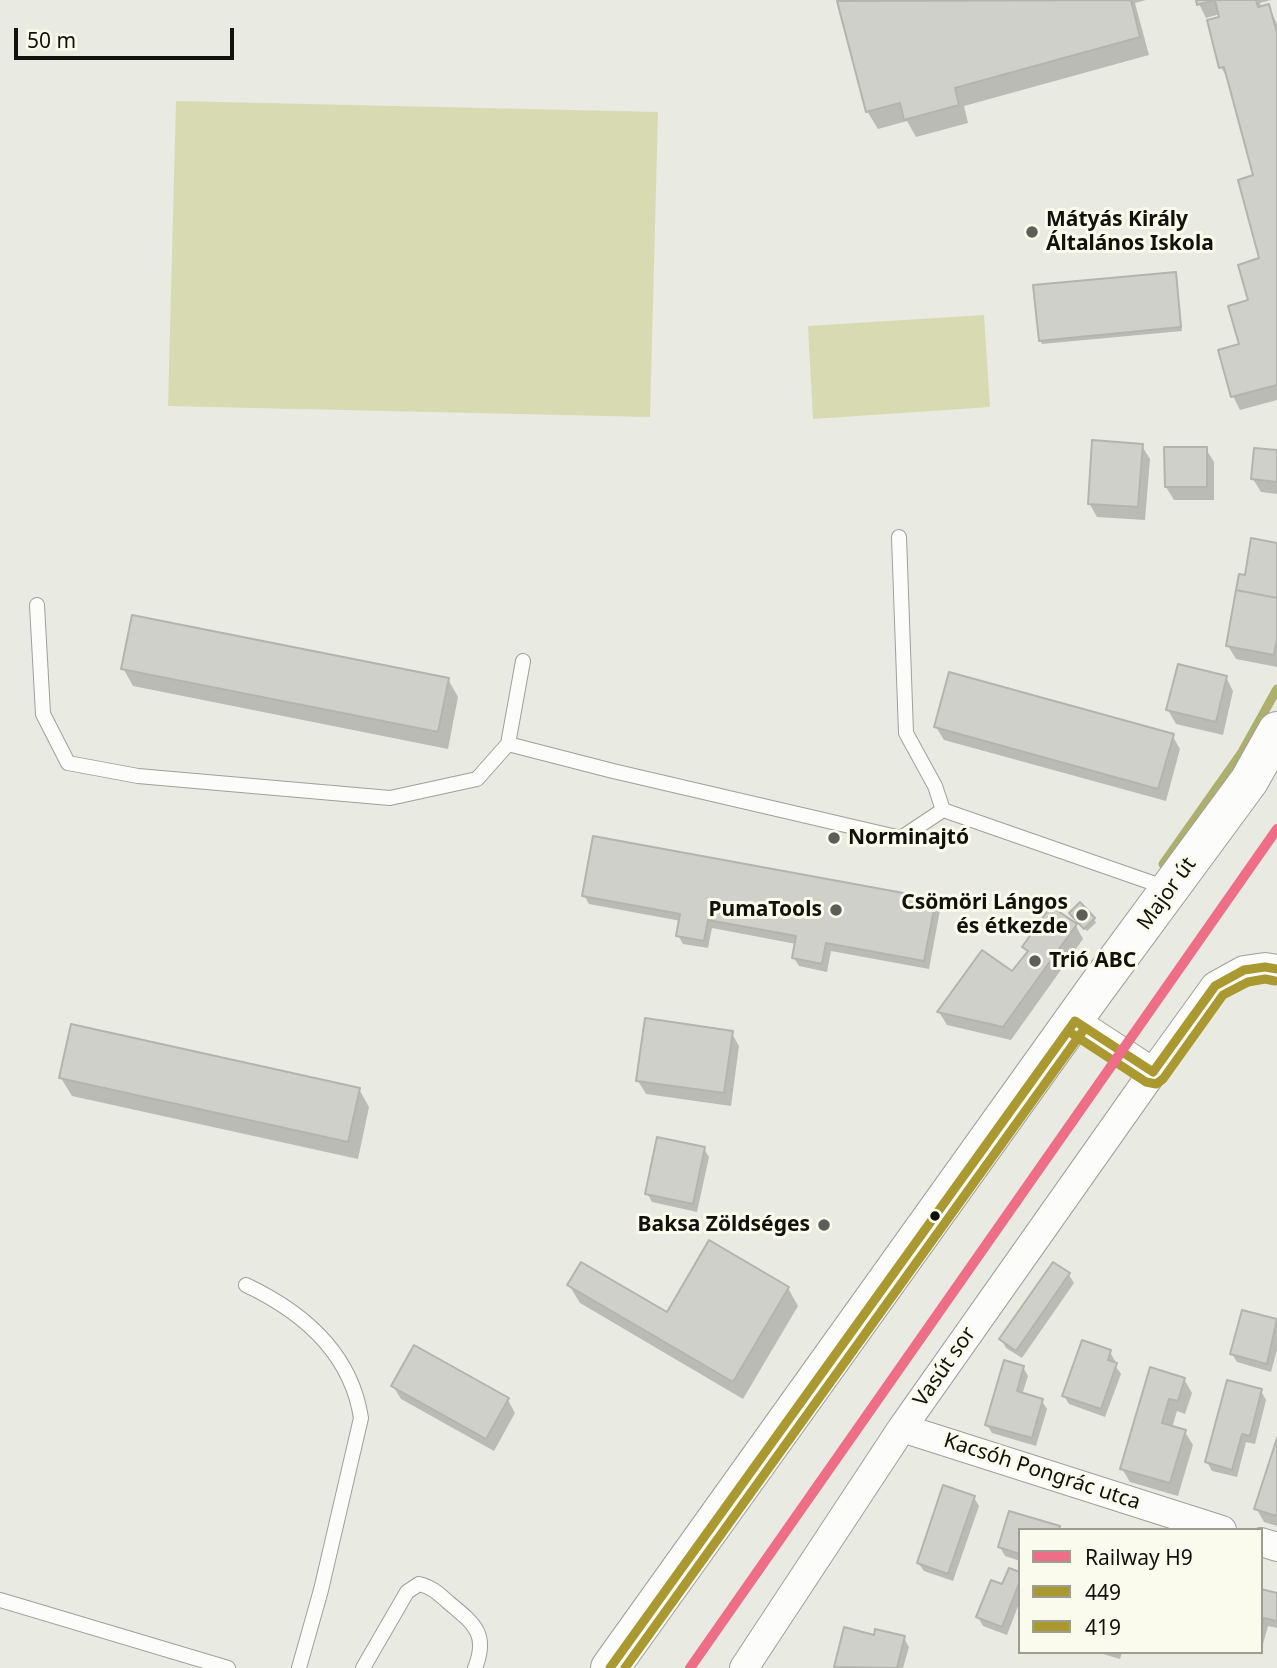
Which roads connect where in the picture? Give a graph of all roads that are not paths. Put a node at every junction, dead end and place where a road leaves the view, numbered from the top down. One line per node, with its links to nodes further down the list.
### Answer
1 (900, 537): 6 (lane)
2 (37, 605): 5 (lane)
3 (523, 661): 5 (lane)
4 (1277, 731): 7 (street, Major út)
5 (508, 744): 6 (lane)
6 (943, 810): 7 (lane)
7 (1171, 890): 9 (street, Major út)
8 (1273, 962): 10 (street, Vasút sor)
9 (1075, 1021): 10 (street); 19 (street, Major út)
10 (1153, 1072): 12 (street, Vasút sor)
11 (246, 1285): 16 (lane)
12 (902, 1428): 13 (street, Kacsóh Pongrác utca); 20 (street, Vasút sor)
13 (1216, 1528)
14 (0, 1600): 15 (lane)
15 (228, 1668)
16 (299, 1668)
17 (363, 1668): 18 (lane)
18 (475, 1668)
19 (610, 1668)
20 (744, 1668)

